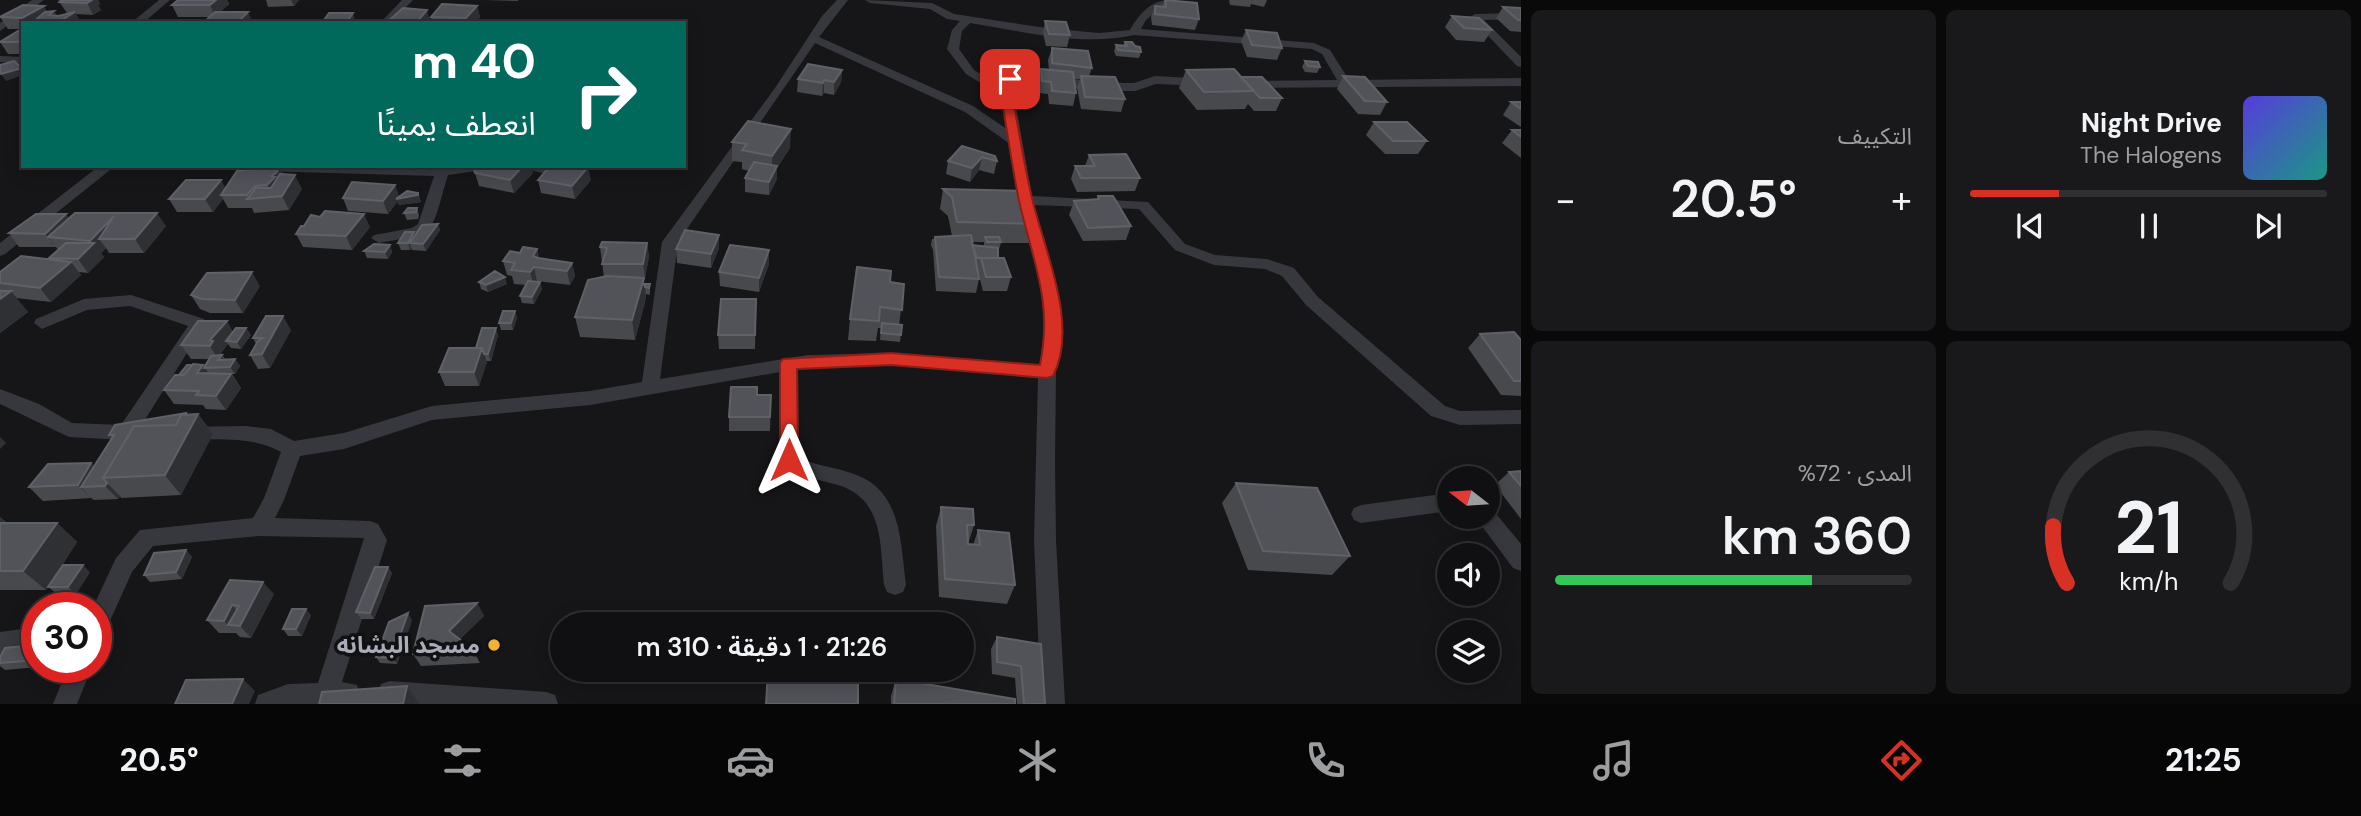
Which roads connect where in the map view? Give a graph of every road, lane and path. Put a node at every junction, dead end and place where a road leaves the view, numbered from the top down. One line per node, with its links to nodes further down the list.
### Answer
1 (38, 0): 11 (street)
2 (165, 0): 9 (street)
3 (408, 0): 10 (street)
4 (843, 0): 13 (street)
5 (870, 0): 8 (street)
6 (1166, 0): 12 (street)
7 (1521, 16): 16 (street)
8 (968, 19): 12 (street); 19 (street)
9 (139, 21)
10 (387, 21)
11 (0, 28)
12 (1134, 32): 18 (street)
13 (813, 38): 20 (street); 33 (street)
14 (0, 59): 15 (street)
15 (21, 60)
16 (1521, 64)
17 (1521, 82): 18 (street)
18 (1346, 85): 19 (street)
19 (1006, 95): 20 (street)
20 (1016, 142): 27 (street)
21 (105, 168): 29 (street)
22 (299, 168): 25 (street)
23 (469, 168): 25 (street)
24 (545, 168): 26 (street)
25 (442, 172): 28 (street)
26 (582, 173)
27 (1026, 200): 32 (street); 35 (street)
28 (379, 238)
29 (0, 251)
30 (42, 323): 36 (street)
31 (789, 363): 32 (street); 33 (street); 43 (street)
32 (1047, 372): 52 (street)
33 (650, 388): 37 (street)
34 (0, 396): 36 (street)
35 (1521, 417)
36 (126, 433): 37 (street)
37 (292, 449): 40 (street)
38 (1437, 504): 39 (street)
39 (1362, 514)
40 (259, 527): 44 (street); 48 (street)
41 (1496, 529): 42 (street)
42 (1521, 561)
43 (895, 585)
44 (112, 592)
45 (21, 640): 46 (street)
46 (0, 643)
47 (74, 683): 49 (street)
48 (326, 695): 50 (street); 51 (street)
49 (65, 704)
50 (267, 704)
51 (546, 704)
52 (1054, 704)

